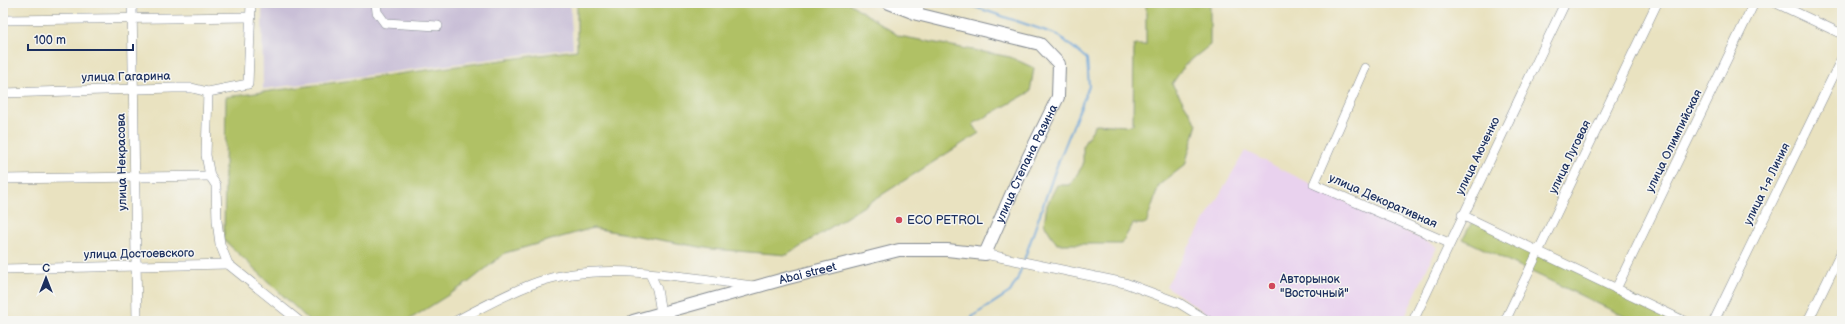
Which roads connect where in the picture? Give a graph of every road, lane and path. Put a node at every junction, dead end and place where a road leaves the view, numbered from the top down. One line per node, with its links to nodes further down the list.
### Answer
1 (132, 3): 11 (street, улица Некрасова)
2 (251, 3): 10 (street)
3 (376, 3): 13 (street)
4 (889, 3): 9 (main road, улица Степана Разина)
5 (1565, 3): 23 (street, улица Аюченко)
6 (1657, 3): 25 (street, улица Луговая)
7 (1754, 3): 33 (street, улица Олимпийская)
8 (1776, 3): 14 (street)
9 (918, 9): 27 (main road, улица Степана Разина)
10 (251, 17): 11 (street); 19 (street, улица Гагарина)
11 (132, 18): 12 (street); 17 (street, улица Некрасова)
12 (3, 20)
13 (438, 26)
14 (1842, 34)
15 (1842, 58): 43 (street, улица 1-я Линия)
16 (1365, 68): 24 (street, улица Декоративная)
17 (133, 88): 18 (street, улица Гагарина); 19 (street, улица Гагарина); 21 (street, улица Некрасова)
18 (3, 92)
19 (208, 92): 20 (street)
20 (210, 176): 21 (street); 28 (street)
21 (134, 177): 22 (street); 29 (street, улица Некрасова)
22 (3, 179)
23 (1462, 215): 24 (street, улица Аюченко); 25 (street)
24 (1449, 243): 40 (street, улица Аюченко)
25 (1538, 251): 33 (street); 41 (street, улица Луговая)
26 (1842, 251): 44 (street)
27 (985, 254): 32 (main road, Abai street); 39 (street)
28 (228, 264): 29 (street, улица Достоевского); 36 (street)
29 (135, 267): 30 (street, улица Достоевского); 35 (street, улица Некрасова)
30 (3, 269)
31 (650, 274): 32 (street); 34 (street); 37 (street)
32 (761, 286): 34 (main road, Abai street)
33 (1616, 288): 42 (street)
34 (661, 313): 38 (main road, Abai street)
35 (137, 321)
36 (299, 321)
37 (456, 321)
38 (633, 321)
39 (1208, 321)
40 (1413, 321)
41 (1505, 321)
42 (1684, 321)
43 (1714, 321)
44 (1808, 321)

